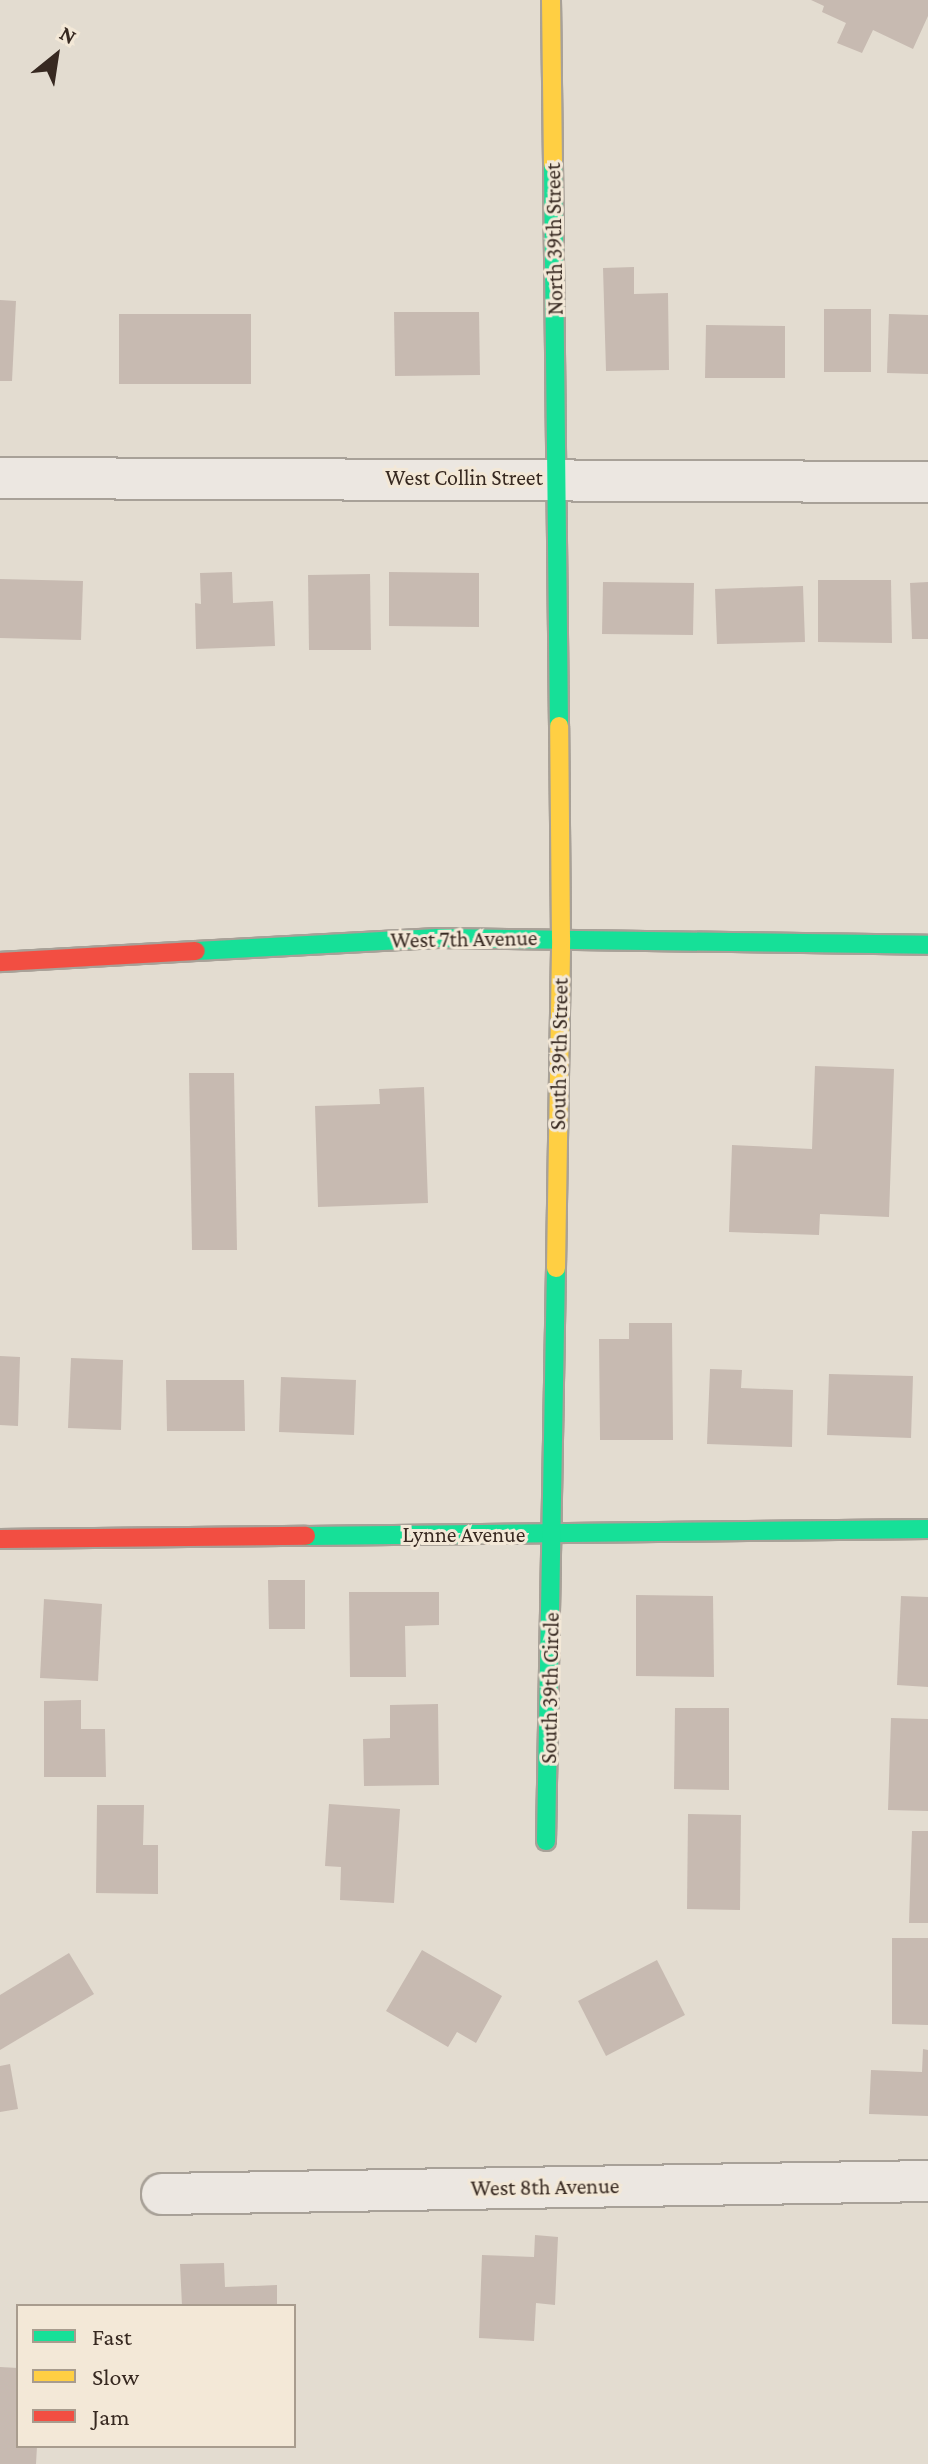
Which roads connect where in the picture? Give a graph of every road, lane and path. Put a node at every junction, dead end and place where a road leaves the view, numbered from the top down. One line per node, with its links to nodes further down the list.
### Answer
1 (551, 0): 3 (street, North 39th Street)
2 (0, 478): 3 (street, West Collin Street)
3 (557, 478): 4 (street, West Collin Street); 5 (street, South 39th Street)
4 (928, 482)
5 (561, 938): 6 (street, West 7th Avenue); 7 (street, West 7th Avenue); 9 (street, South 39th Street)
6 (928, 945)
7 (0, 962)
8 (928, 1529): 9 (street, Lynne Avenue)
9 (554, 1534): 10 (street, Lynne Avenue); 11 (street, South 39th Circle)
10 (0, 1539)
11 (546, 1841)
12 (928, 2181): 13 (street, West 8th Avenue)
13 (162, 2194)

